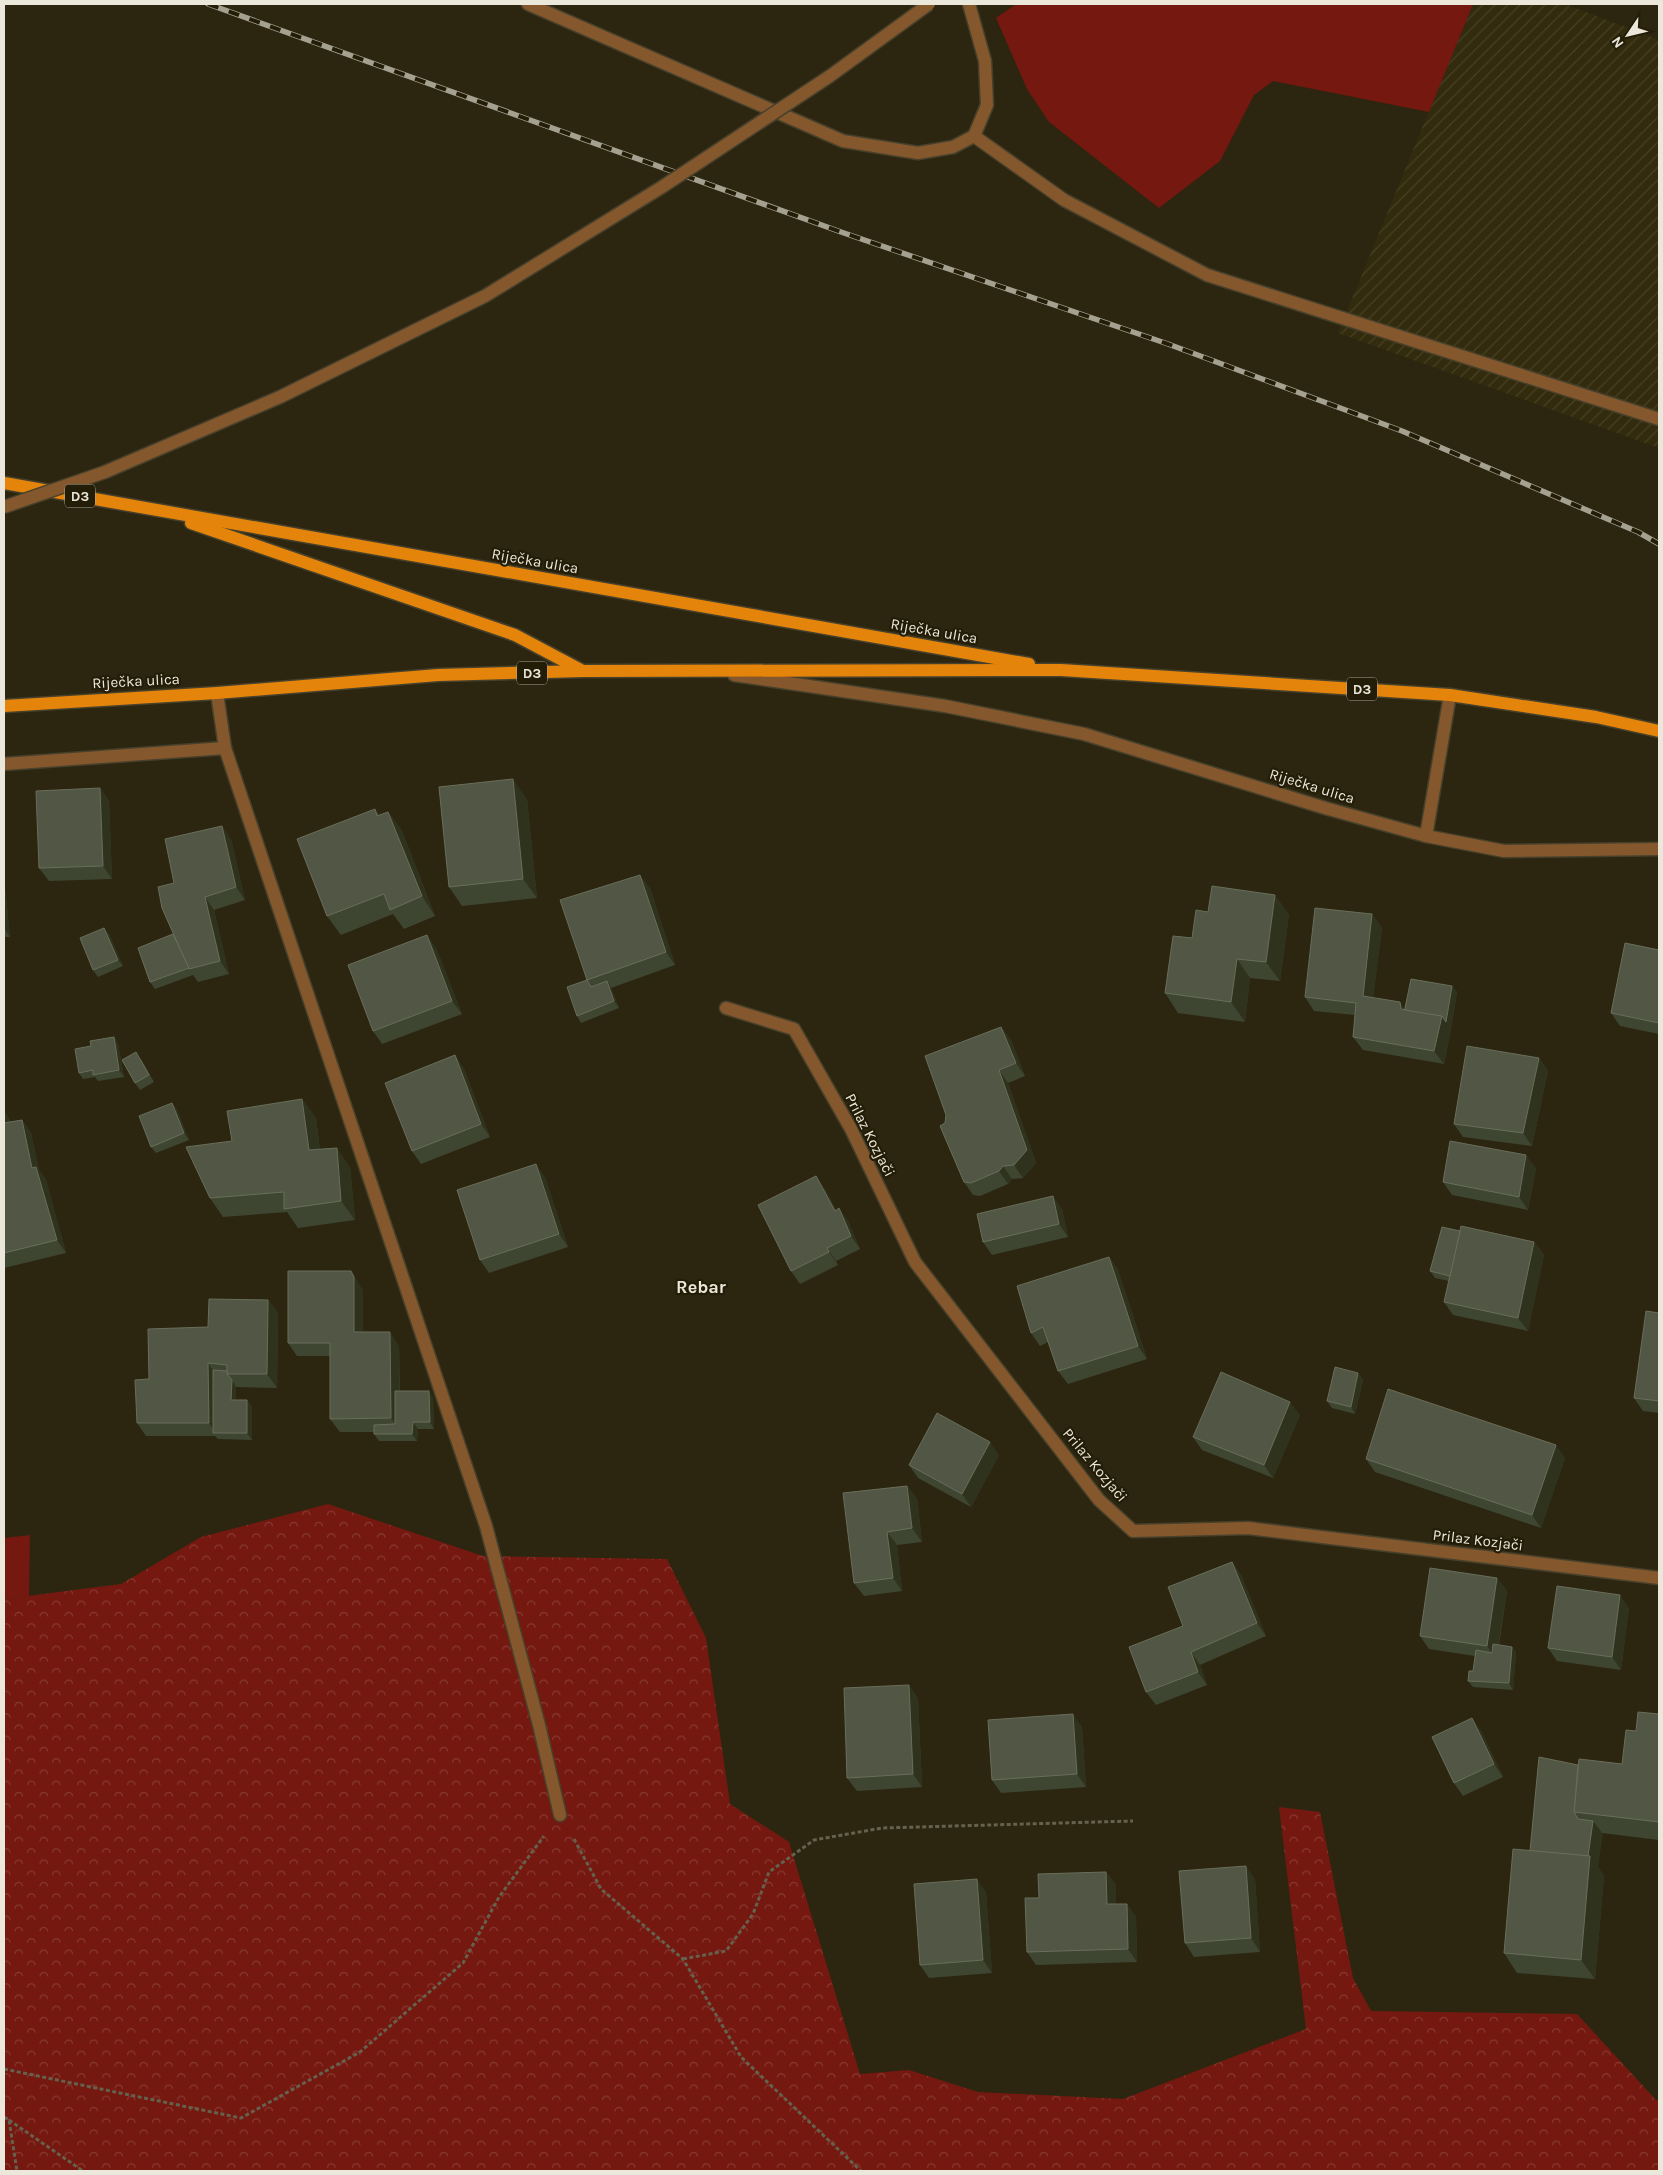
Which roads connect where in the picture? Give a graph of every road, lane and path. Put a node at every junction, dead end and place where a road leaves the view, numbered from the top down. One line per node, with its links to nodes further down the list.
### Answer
1 (528, 4): 4 (street)
2 (929, 4): 7 (street, bridge)
3 (969, 4): 4 (street)
4 (974, 136): 5 (street)
5 (1659, 419)
6 (4, 482): 8 (main road, Riječka ulica / D3)
7 (4, 507)
8 (156, 510): 9 (main road, Riječka ulica / D3); 10 (main road)
9 (1061, 670): 11 (main road, Riječka ulica / D3); 13 (main road, Riječka ulica / D3)
10 (582, 671): 11 (main road, Riječka ulica / D3); 12 (main road, Riječka ulica / D3)
11 (719, 672): 18 (street, Riječka ulica)
12 (217, 693): 14 (main road, Riječka ulica / D3); 16 (street)
13 (1450, 695): 15 (main road, Riječka ulica / D3); 18 (street)
14 (4, 706)
15 (1659, 731)
16 (225, 748): 17 (street); 22 (street)
17 (4, 764)
18 (1426, 836): 19 (street, Riječka ulica)
19 (1659, 849)
20 (726, 1008): 21 (street, Prilaz Kozjači)
21 (1659, 1578)
22 (560, 1815): 24 (path); 25 (path)
23 (1133, 1821): 24 (path)
24 (683, 1959): 30 (path)
25 (4, 2068)
26 (4, 2117): 27 (path)
27 (9, 2120): 28 (path); 29 (path)
28 (17, 2171)
29 (83, 2171)
30 (861, 2171)

